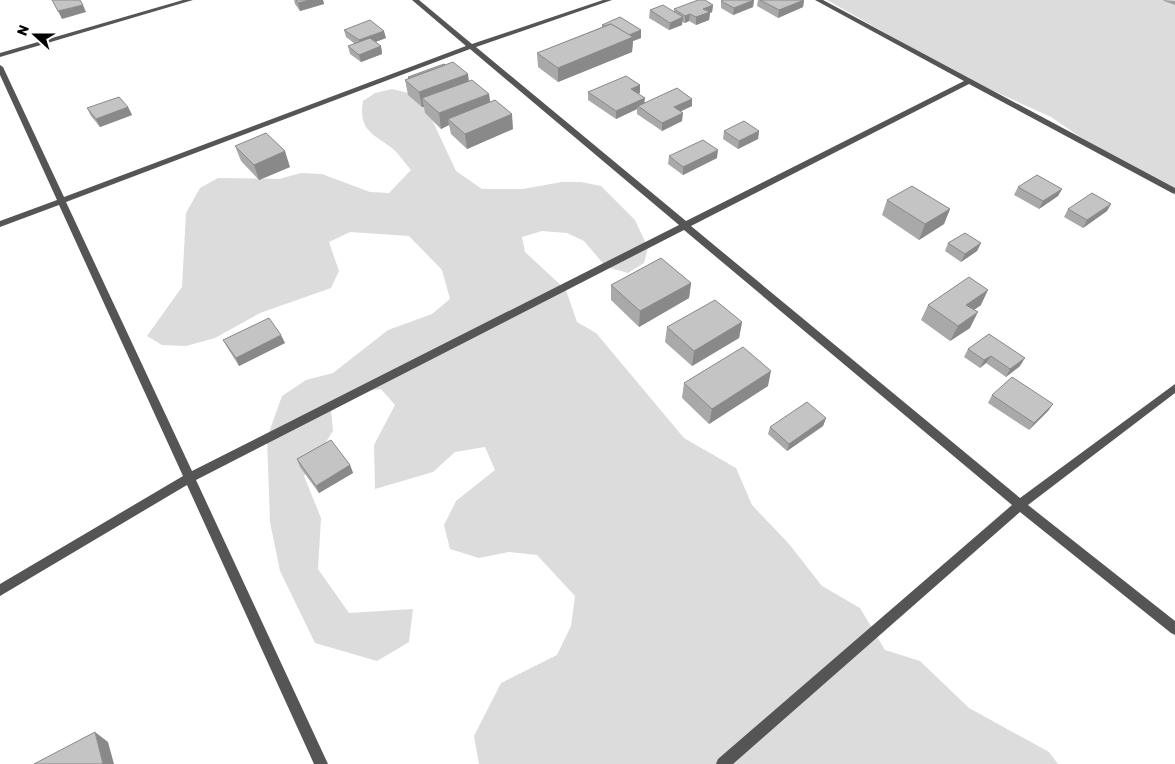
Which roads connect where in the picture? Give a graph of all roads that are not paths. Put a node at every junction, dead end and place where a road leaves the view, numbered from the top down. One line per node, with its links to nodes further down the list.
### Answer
1 (190, 0): 6 (street)
2 (415, 0): 5 (street)
3 (610, 0): 5 (street)
4 (818, 0): 8 (street)
5 (473, 46): 10 (street); 12 (street)
6 (0, 55)
7 (0, 67): 10 (street)
8 (969, 81): 9 (street); 12 (street)
9 (1175, 191)
10 (61, 201): 11 (street); 14 (street)
11 (0, 224)
12 (686, 225): 14 (street); 15 (street)
13 (1175, 388): 15 (street)
14 (189, 478): 16 (street); 18 (street)
15 (1020, 505): 17 (street); 19 (street)
16 (0, 590)
17 (1175, 629)
18 (322, 764)
19 (723, 764)

